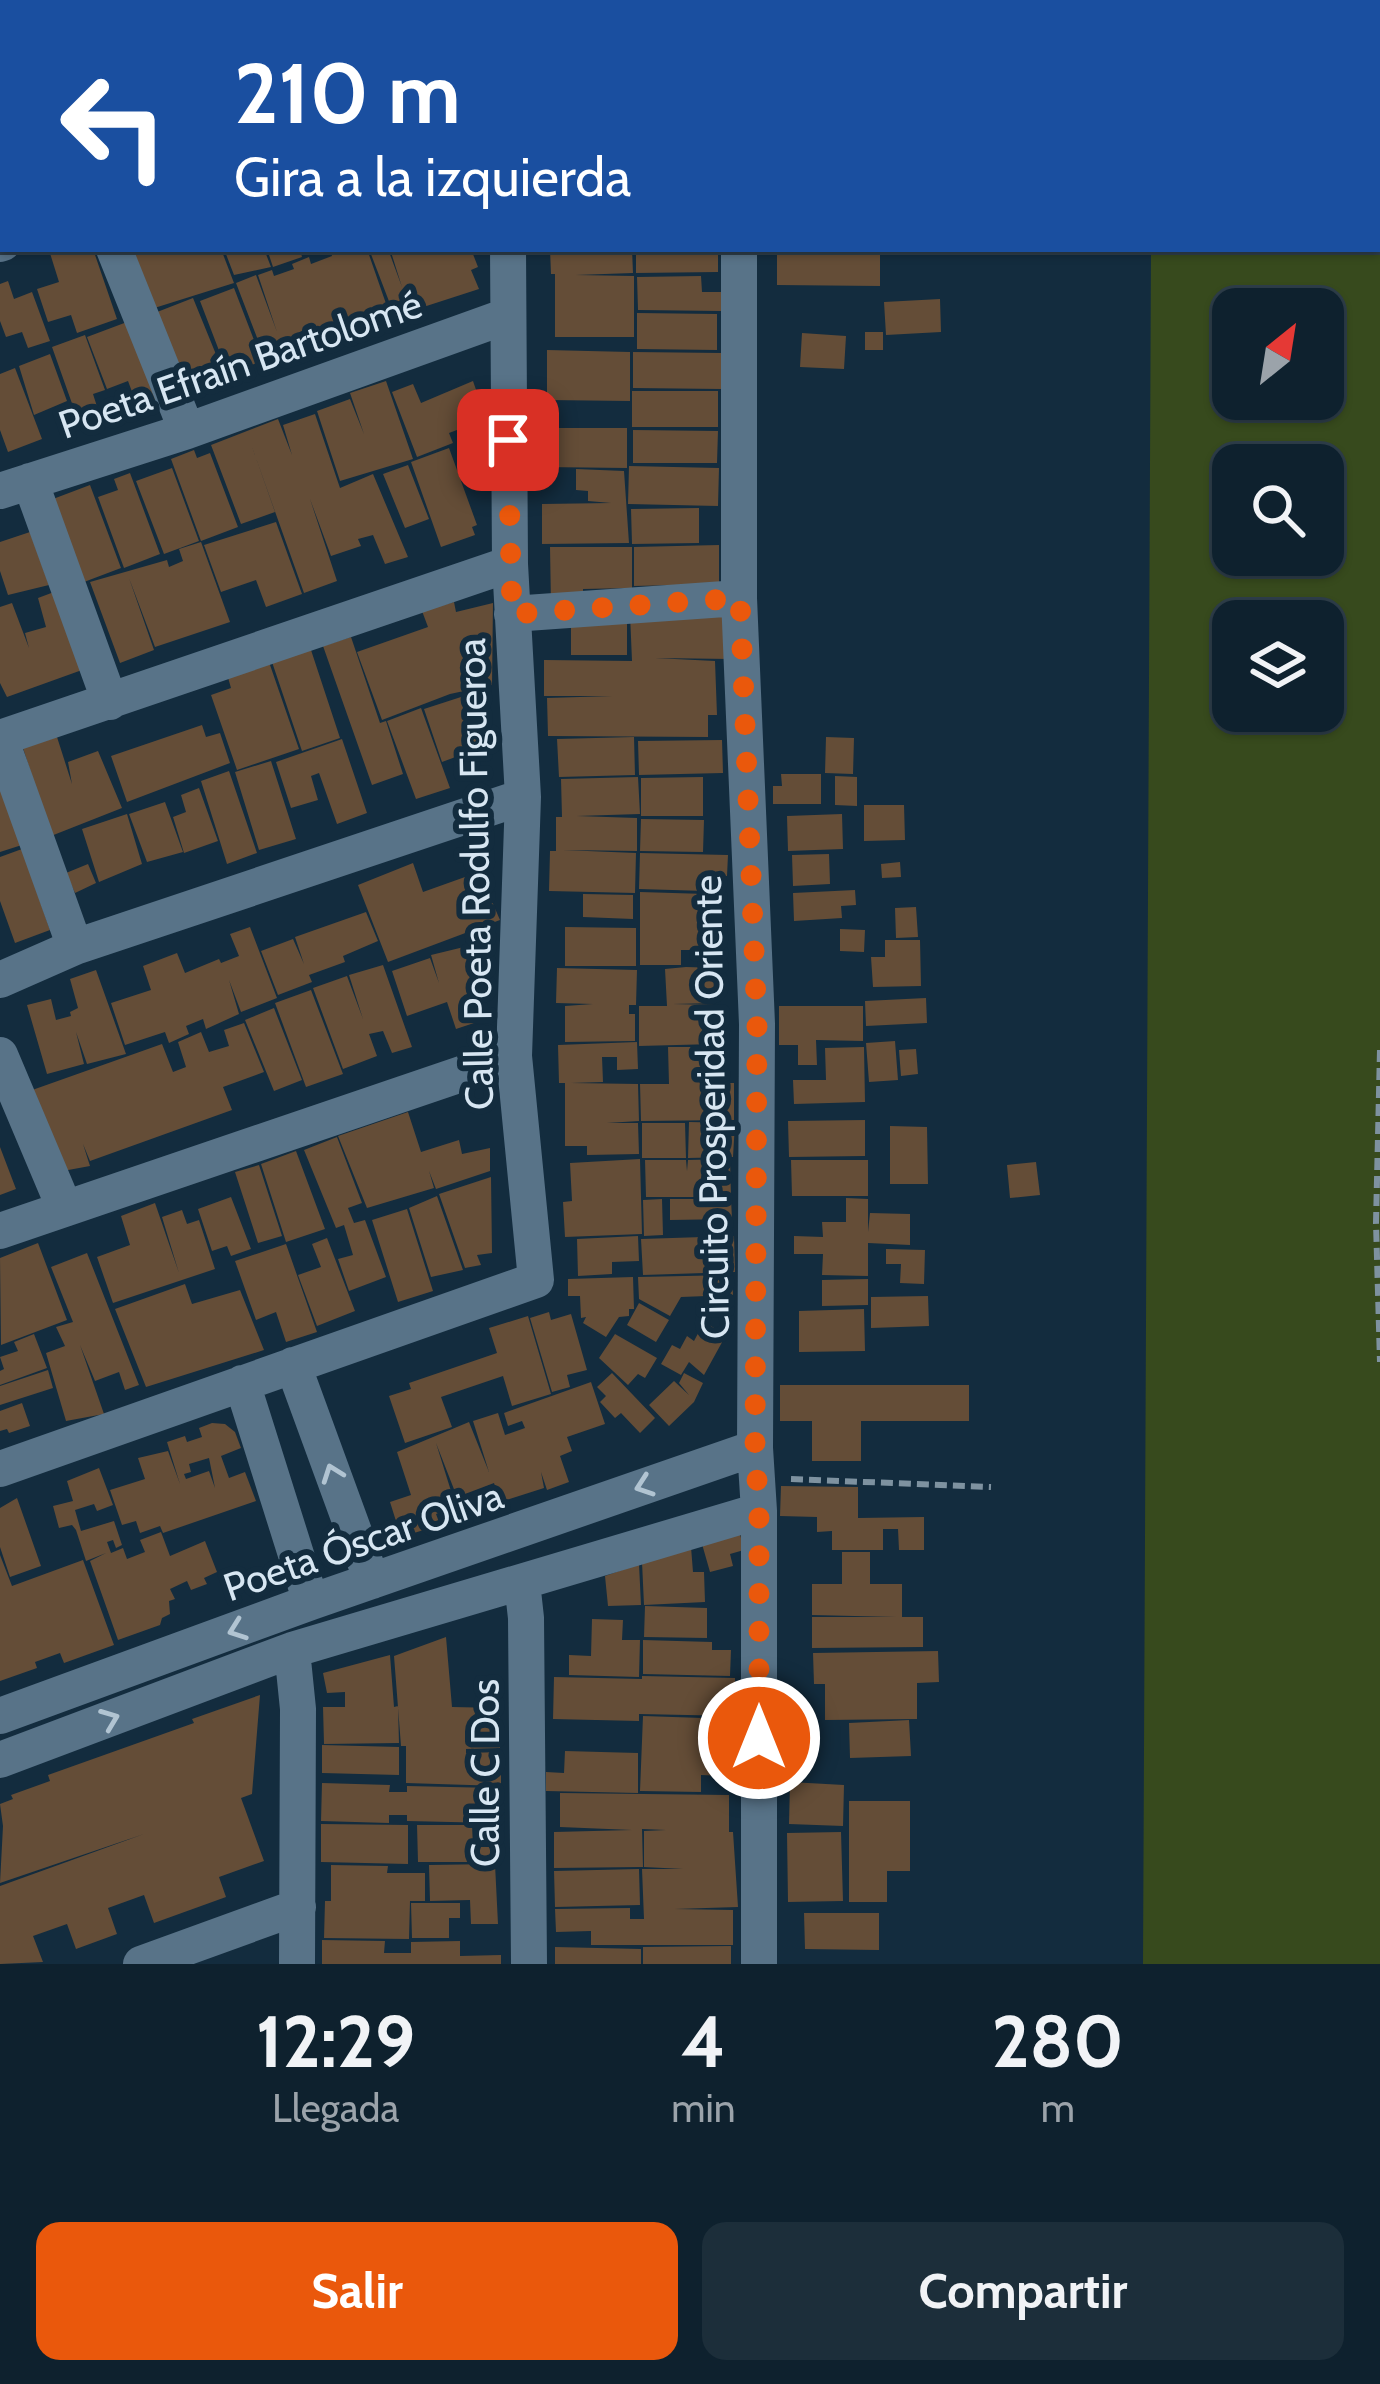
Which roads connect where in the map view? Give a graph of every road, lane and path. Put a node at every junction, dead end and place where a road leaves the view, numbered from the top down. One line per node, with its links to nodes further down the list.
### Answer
1 (115, 252): 5 (street)
2 (508, 252): 4 (street, Calle Poeta Rodulfo Figueroa)
3 (739, 252): 8 (street, Circuito Prosperidad Oriente)
4 (508, 316): 5 (street, Poeta Efraín Bartolomé); 7 (street, Calle Poeta Rodulfo Figueroa)
5 (188, 431): 6 (street, Poeta Efraín Bartolomé)
6 (15, 486): 10 (street)
7 (510, 564): 9 (street, Calle Poeta Rodulfo Figueroa); 10 (street)
8 (740, 598): 9 (street); 24 (street, Circuito Prosperidad Oriente)
9 (512, 614): 12 (street, Calle Poeta Rodulfo Figueroa)
10 (110, 702): 11 (street)
11 (0, 738): 13 (street)
12 (524, 796): 13 (street); 17 (street, Calle Poeta Rodulfo Figueroa)
13 (75, 947): 14 (street)
14 (0, 980)
15 (1380, 1051): 20 (path)
16 (0, 1055): 18 (street)
17 (514, 1056): 18 (street); 21 (street, Calle Poeta Rodulfo Figueroa)
18 (65, 1209): 19 (street)
19 (0, 1232)
20 (1380, 1362)
21 (293, 1365): 22 (street); 26 (street, one-way to 21)
22 (242, 1383): 23 (street); 28 (street)
23 (0, 1469)
24 (756, 1479): 25 (path); 26 (street, Poeta Óscar Oliva, one-way to 26); 27 (street, Poeta Óscar Oliva); 36 (street, Circuito Prosperidad Oriente)
25 (992, 1487)
26 (372, 1581): 28 (street, Poeta Óscar Oliva)
27 (522, 1582): 29 (street, Poeta Óscar Oliva); 35 (street, Calle C Dos)
28 (311, 1602): 30 (street, Poeta Óscar Oliva, one-way to 30)
29 (292, 1650): 31 (street, Poeta Óscar Oliva, one-way to 29); 32 (street)
30 (0, 1716)
31 (0, 1760)
32 (298, 1907): 33 (street); 34 (street)
33 (141, 1964)
34 (297, 1964)
35 (529, 1964)
36 (760, 1964)

